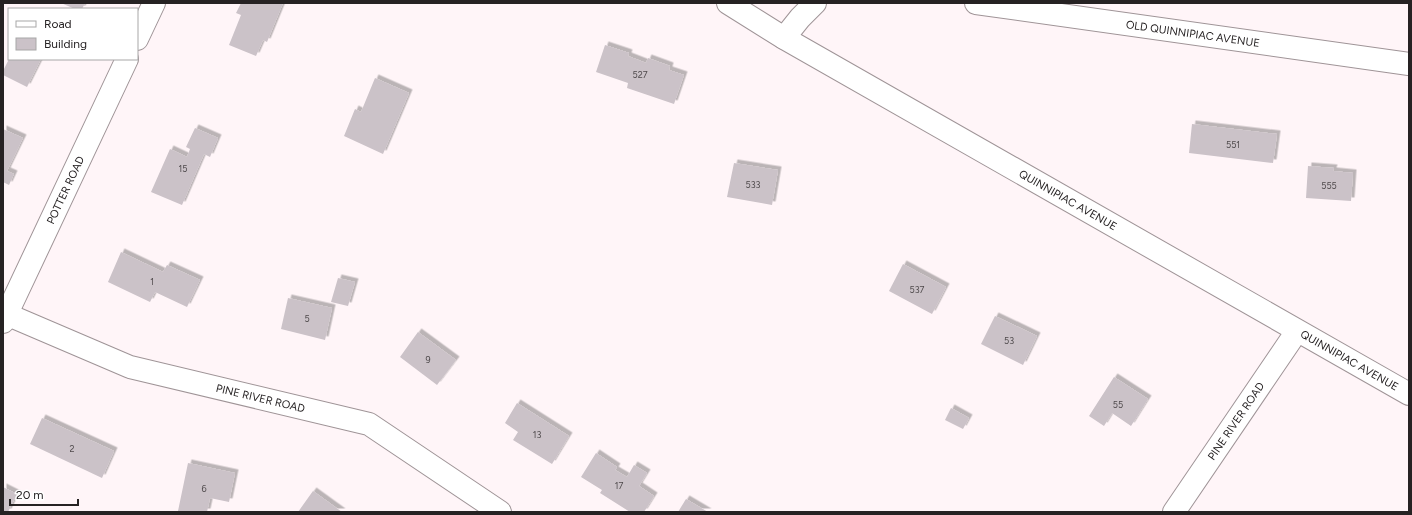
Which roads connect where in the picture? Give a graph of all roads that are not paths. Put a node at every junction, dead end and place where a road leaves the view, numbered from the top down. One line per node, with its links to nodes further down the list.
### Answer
1 (154, 3): 5 (street)
2 (728, 3): 6 (street, QUINNIPIAC AVENUE)
3 (816, 3): 6 (street)
4 (976, 3): 8 (street, OLD QUINNIPIAC AVENUE)
5 (138, 37)
6 (784, 38): 10 (street, QUINNIPIAC AVENUE)
7 (127, 60): 9 (street, POTTER ROAD)
8 (1409, 64)
9 (5, 318): 12 (street, PINE RIVER ROAD)
10 (1297, 331): 11 (street, QUINNIPIAC AVENUE); 13 (street, PINE RIVER ROAD)
11 (1409, 394)
12 (500, 512)
13 (1174, 512)

